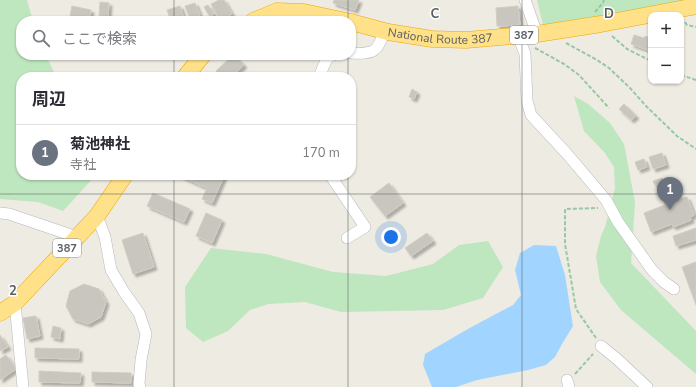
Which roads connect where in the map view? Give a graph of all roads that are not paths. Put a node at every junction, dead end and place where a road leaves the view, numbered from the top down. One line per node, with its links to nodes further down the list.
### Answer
1 (525, 0): 8 (street)
2 (275, 6): 4 (highway); 5 (highway)
3 (696, 6): 8 (highway, National Route 387 / 387)
4 (260, 16)
5 (323, 16)
6 (356, 23): 7 (highway, National Route 387 / 387)
7 (384, 31): 9 (highway, National Route 387 / 387); 10 (street)
8 (544, 33): 9 (highway, National Route 387 / 387)
9 (520, 41): 21 (street)
10 (356, 54)
11 (199, 60): 13 (highway)
12 (326, 60): 14 (street)
13 (189, 72)
14 (321, 72)
15 (122, 180): 18 (highway, 387)
16 (333, 180): 20 (street)
17 (0, 213): 19 (street)
18 (97, 216): 19 (highway, 387); 26 (street)
19 (77, 237): 22 (highway, 387)
20 (347, 238)
21 (674, 289)
22 (15, 303): 23 (highway, 387); 25 (street)
23 (0, 313)
24 (601, 346): 27 (street)
25 (23, 387)
26 (140, 387)
27 (647, 387)

